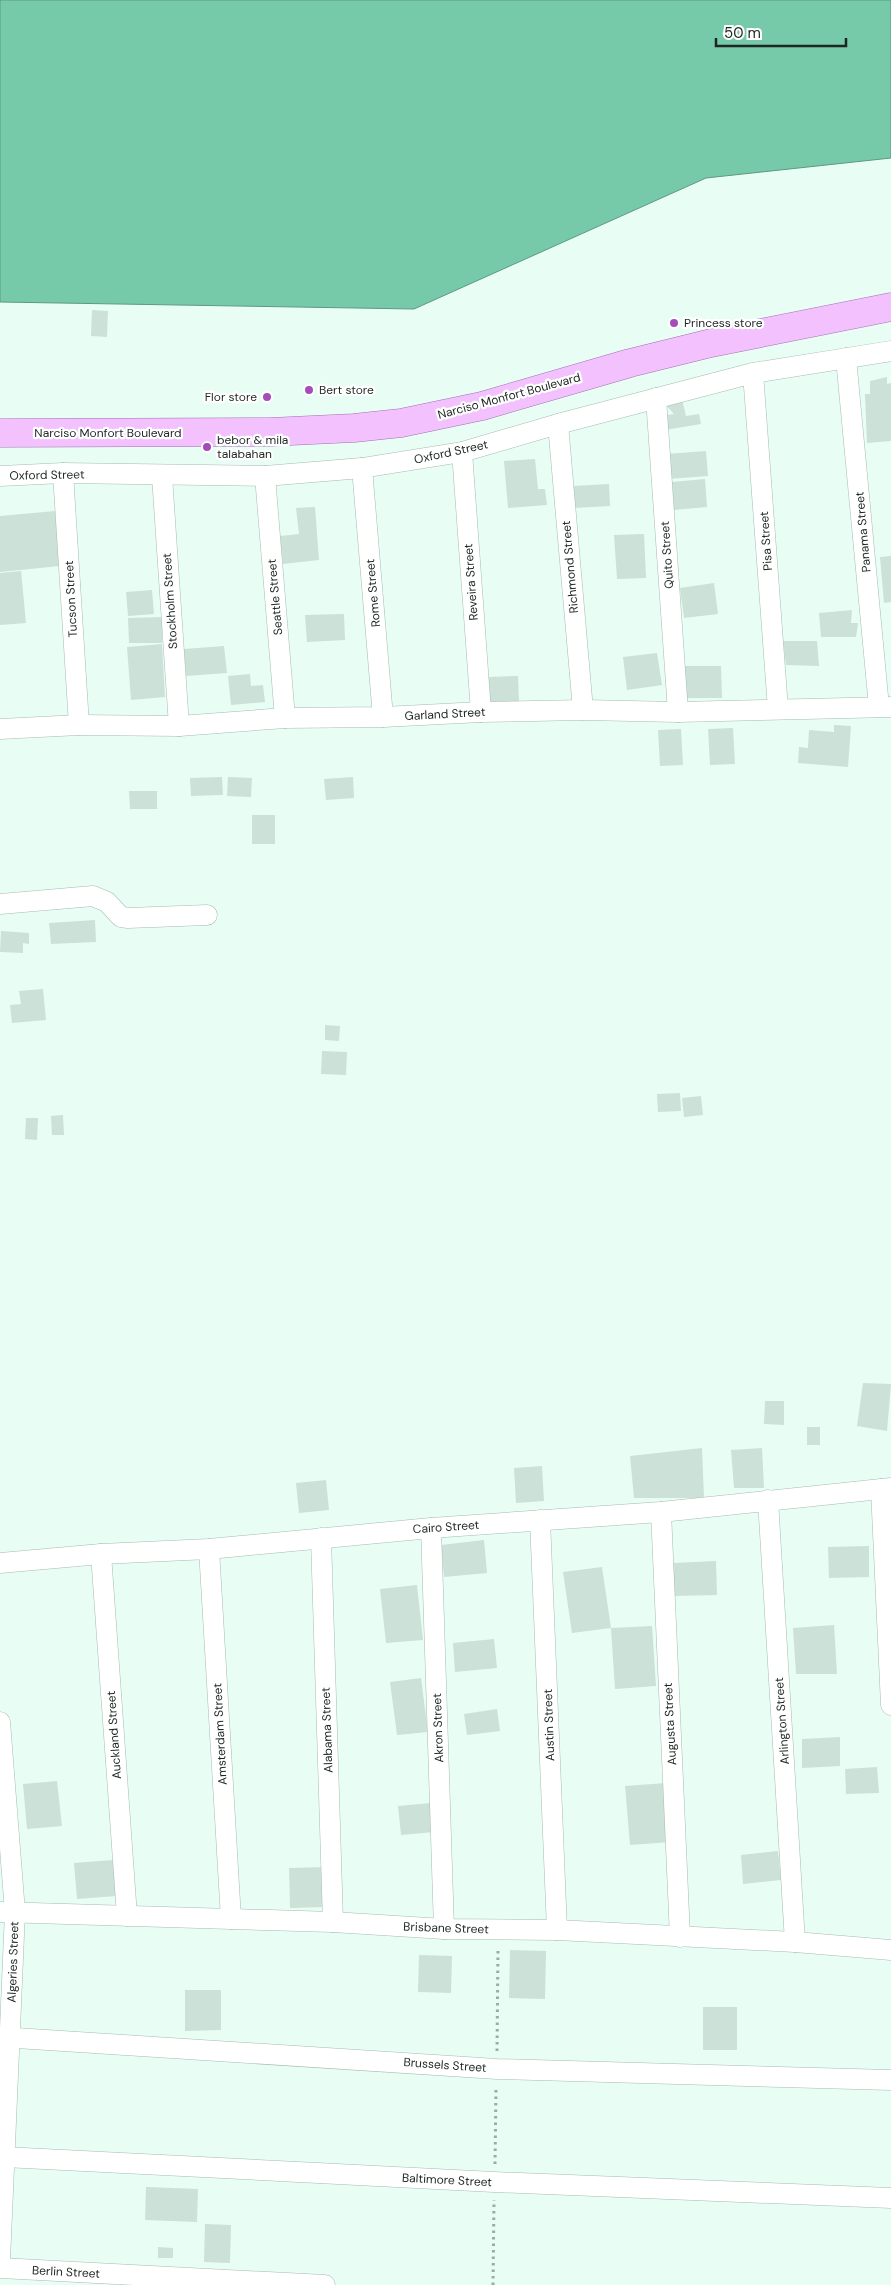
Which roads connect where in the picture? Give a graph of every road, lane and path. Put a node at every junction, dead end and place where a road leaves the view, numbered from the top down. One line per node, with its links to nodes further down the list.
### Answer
1 (891, 307): 7 (main road, Narciso Monfort Boulevard)
2 (891, 351): 3 (street, Oxford Street)
3 (846, 358): 4 (street, Oxford Street); 14 (street, Panama Street)
4 (753, 373): 5 (street, Oxford Street); 15 (street, Pisa Street)
5 (656, 398): 6 (street, Oxford Street); 18 (street, Quito Street)
6 (558, 424): 8 (street, Oxford Street); 16 (street, Richmond Street)
7 (0, 433)
8 (462, 452): 9 (street, Oxford Street); 17 (street, Reveira Street)
9 (362, 468): 13 (street, Oxford Street); 19 (street, Rome Street)
10 (63, 473): 11 (street, Oxford Street); 12 (street, Oxford Street); 21 (street, Tucson Street)
11 (0, 476)
12 (162, 476): 13 (street, Oxford Street); 22 (street, Stockholm Street)
13 (265, 476): 20 (street, Seattle Street)
14 (885, 707): 15 (street, Garland Street)
15 (778, 709): 18 (street, Garland Street)
16 (583, 710): 17 (street, Garland Street); 18 (street, Garland Street)
17 (481, 712): 19 (street, Garland Street)
18 (678, 712)
19 (384, 717): 20 (street, Garland Street)
20 (285, 718): 22 (street, Garland Street)
21 (79, 725): 22 (street, Garland Street); 23 (street, Garland Street)
22 (179, 726)
23 (0, 729)
24 (0, 904): 25 (street)
25 (206, 916)
26 (886, 1488): 27 (street, Cairo Street); 35 (street)
27 (768, 1500): 28 (street, Cairo Street); 45 (street, Arlington Street)
28 (661, 1512): 29 (street, Cairo Street); 44 (street, Augusta Street)
29 (540, 1520): 30 (street, Cairo Street); 43 (street, Austin Street)
30 (431, 1528): 31 (street, Cairo Street); 41 (street, Akron Street)
31 (321, 1538): 32 (street, Cairo Street); 40 (street, Alabama Street)
32 (209, 1549): 33 (street, Cairo Street); 39 (street, Amsterdam Street)
33 (101, 1554): 34 (street, Cairo Street); 38 (street, Auckland Street)
34 (0, 1563)
35 (891, 1705)
36 (0, 1722): 37 (street, Algeries Street)
37 (8, 1912): 38 (street, Brisbane Street); 47 (street, Algeries Street)
38 (127, 1916): 39 (street, Brisbane Street)
39 (231, 1919): 40 (street, Brisbane Street)
40 (333, 1922): 41 (street, Brisbane Street)
41 (444, 1929): 42 (street, Brisbane Street)
42 (498, 1929): 43 (street, Brisbane Street); 48 (path)
43 (558, 1930): 44 (street, Brisbane Street)
44 (680, 1937): 45 (street, Brisbane Street)
45 (796, 1942): 46 (street, Brisbane Street)
46 (891, 1950)
47 (5, 2037): 48 (street, Brussels Street); 50 (street, Algeries Street)
48 (497, 2069): 49 (street, Brussels Street); 51 (path)
49 (891, 2080)
50 (4, 2157): 51 (street, Baltimore Street); 53 (street, Algeries Street)
51 (494, 2182): 52 (street, Baltimore Street); 55 (path)
52 (891, 2198)
53 (6, 2266): 54 (street, Berlin Street)
54 (325, 2285)
55 (493, 2285)

